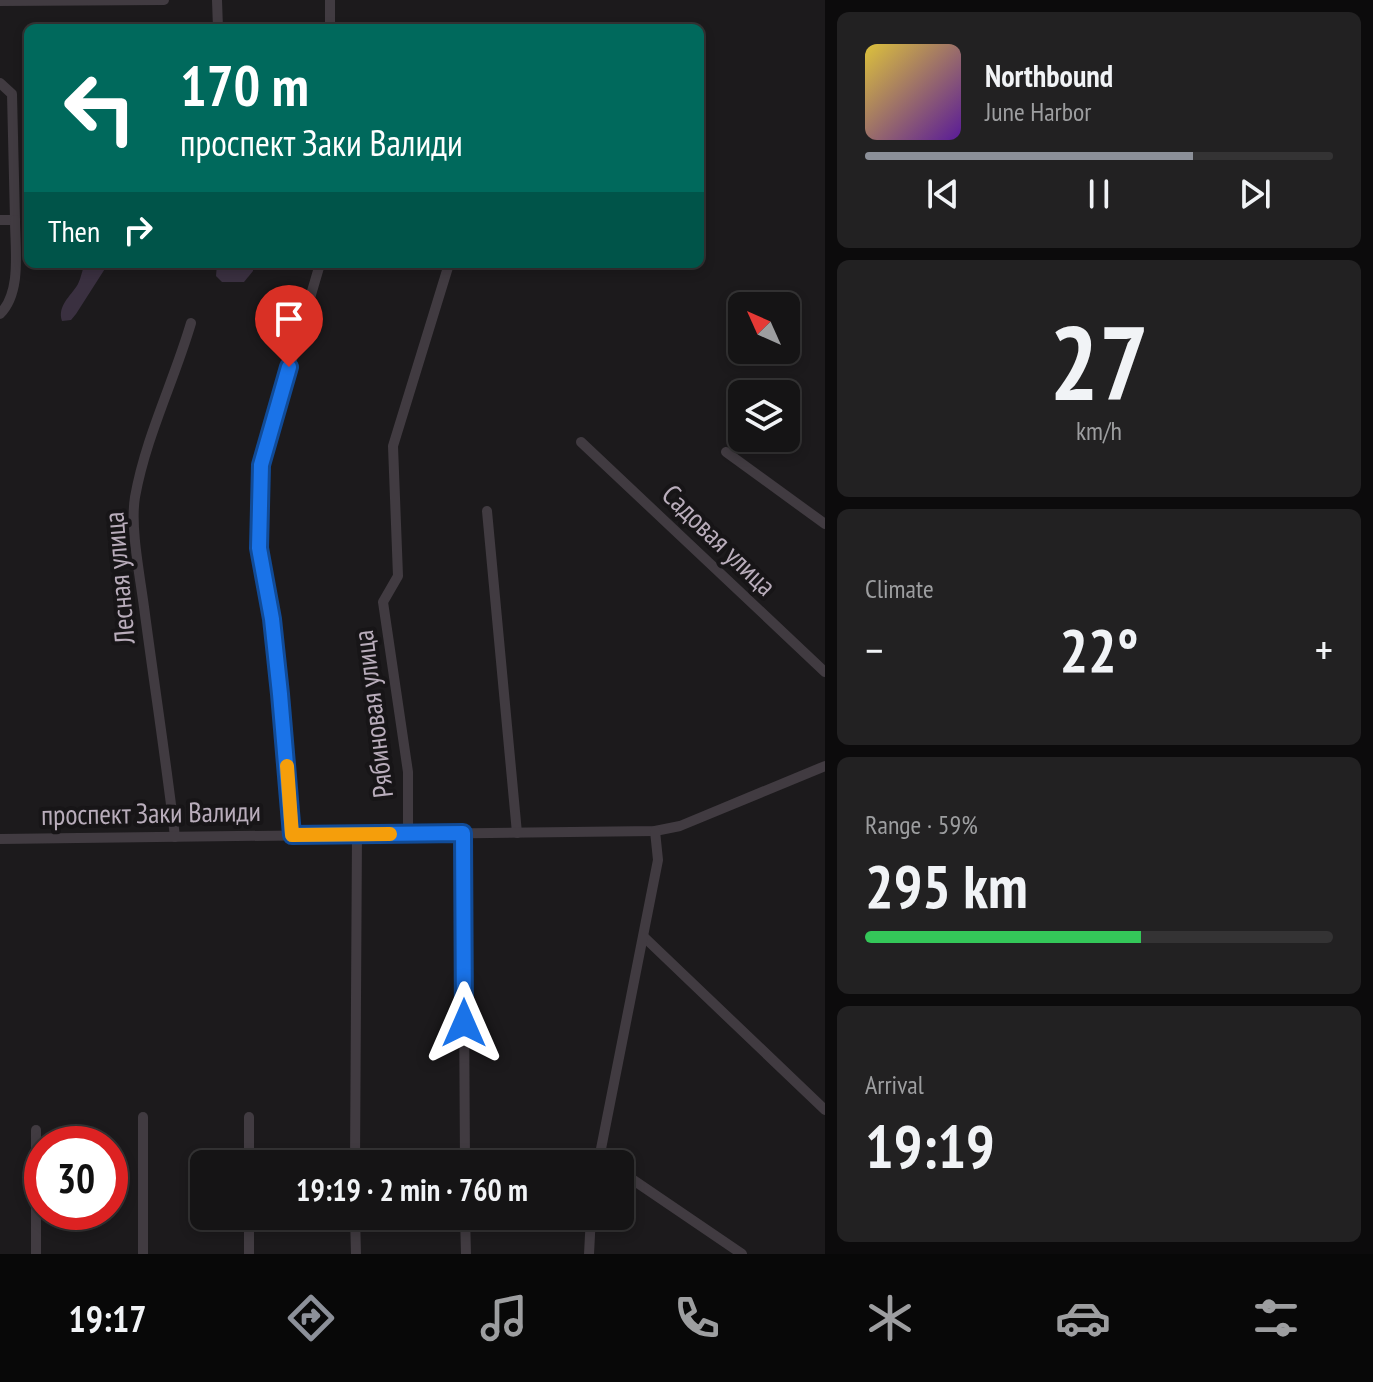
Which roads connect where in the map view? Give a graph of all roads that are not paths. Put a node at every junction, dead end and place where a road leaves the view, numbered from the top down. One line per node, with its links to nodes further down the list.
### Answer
1 (164, 0): 4 (street)
2 (217, 0): 5 (street)
3 (330, 0): 6 (street)
4 (0, 1)
5 (218, 24)
6 (330, 24)
7 (0, 83): 9 (street)
8 (0, 220): 9 (street)
9 (15, 220): 12 (street)
10 (319, 268): 25 (street)
11 (448, 268): 24 (street, Рябиновая улица)
12 (0, 314)
13 (191, 323): 26 (street, Лесная улица)
14 (581, 442): 18 (street, Садовая улица)
15 (726, 452): 17 (street)
16 (487, 511): 22 (street)
17 (825, 524)
18 (825, 672)
19 (823, 769): 20 (street, проспект Заки Валиди)
20 (655, 831): 22 (street, проспект Заки Валиди); 28 (street)
21 (463, 833): 22 (street, проспект Заки Валиди); 24 (street, проспект Заки Валиди); 34 (street)
22 (517, 833)
23 (357, 834): 24 (street, проспект Заки Валиди); 25 (street, проспект Заки Валиди); 33 (street)
24 (408, 834)
25 (292, 835): 26 (street, проспект Заки Валиди)
26 (175, 837): 27 (street, проспект Заки Валиди)
27 (0, 839)
28 (644, 937): 29 (street); 35 (street)
29 (825, 1110)
30 (143, 1117): 43 (street)
31 (249, 1117): 32 (street)
32 (249, 1150)
33 (355, 1150)
34 (465, 1150)
35 (600, 1150)
36 (634, 1181): 48 (street)
37 (36, 1230): 42 (street)
38 (249, 1230): 44 (street)
39 (355, 1230): 45 (street)
40 (465, 1230): 46 (street)
41 (590, 1230): 47 (street)
42 (36, 1254)
43 (143, 1254)
44 (249, 1254)
45 (356, 1254)
46 (466, 1254)
47 (589, 1254)
48 (742, 1254)

